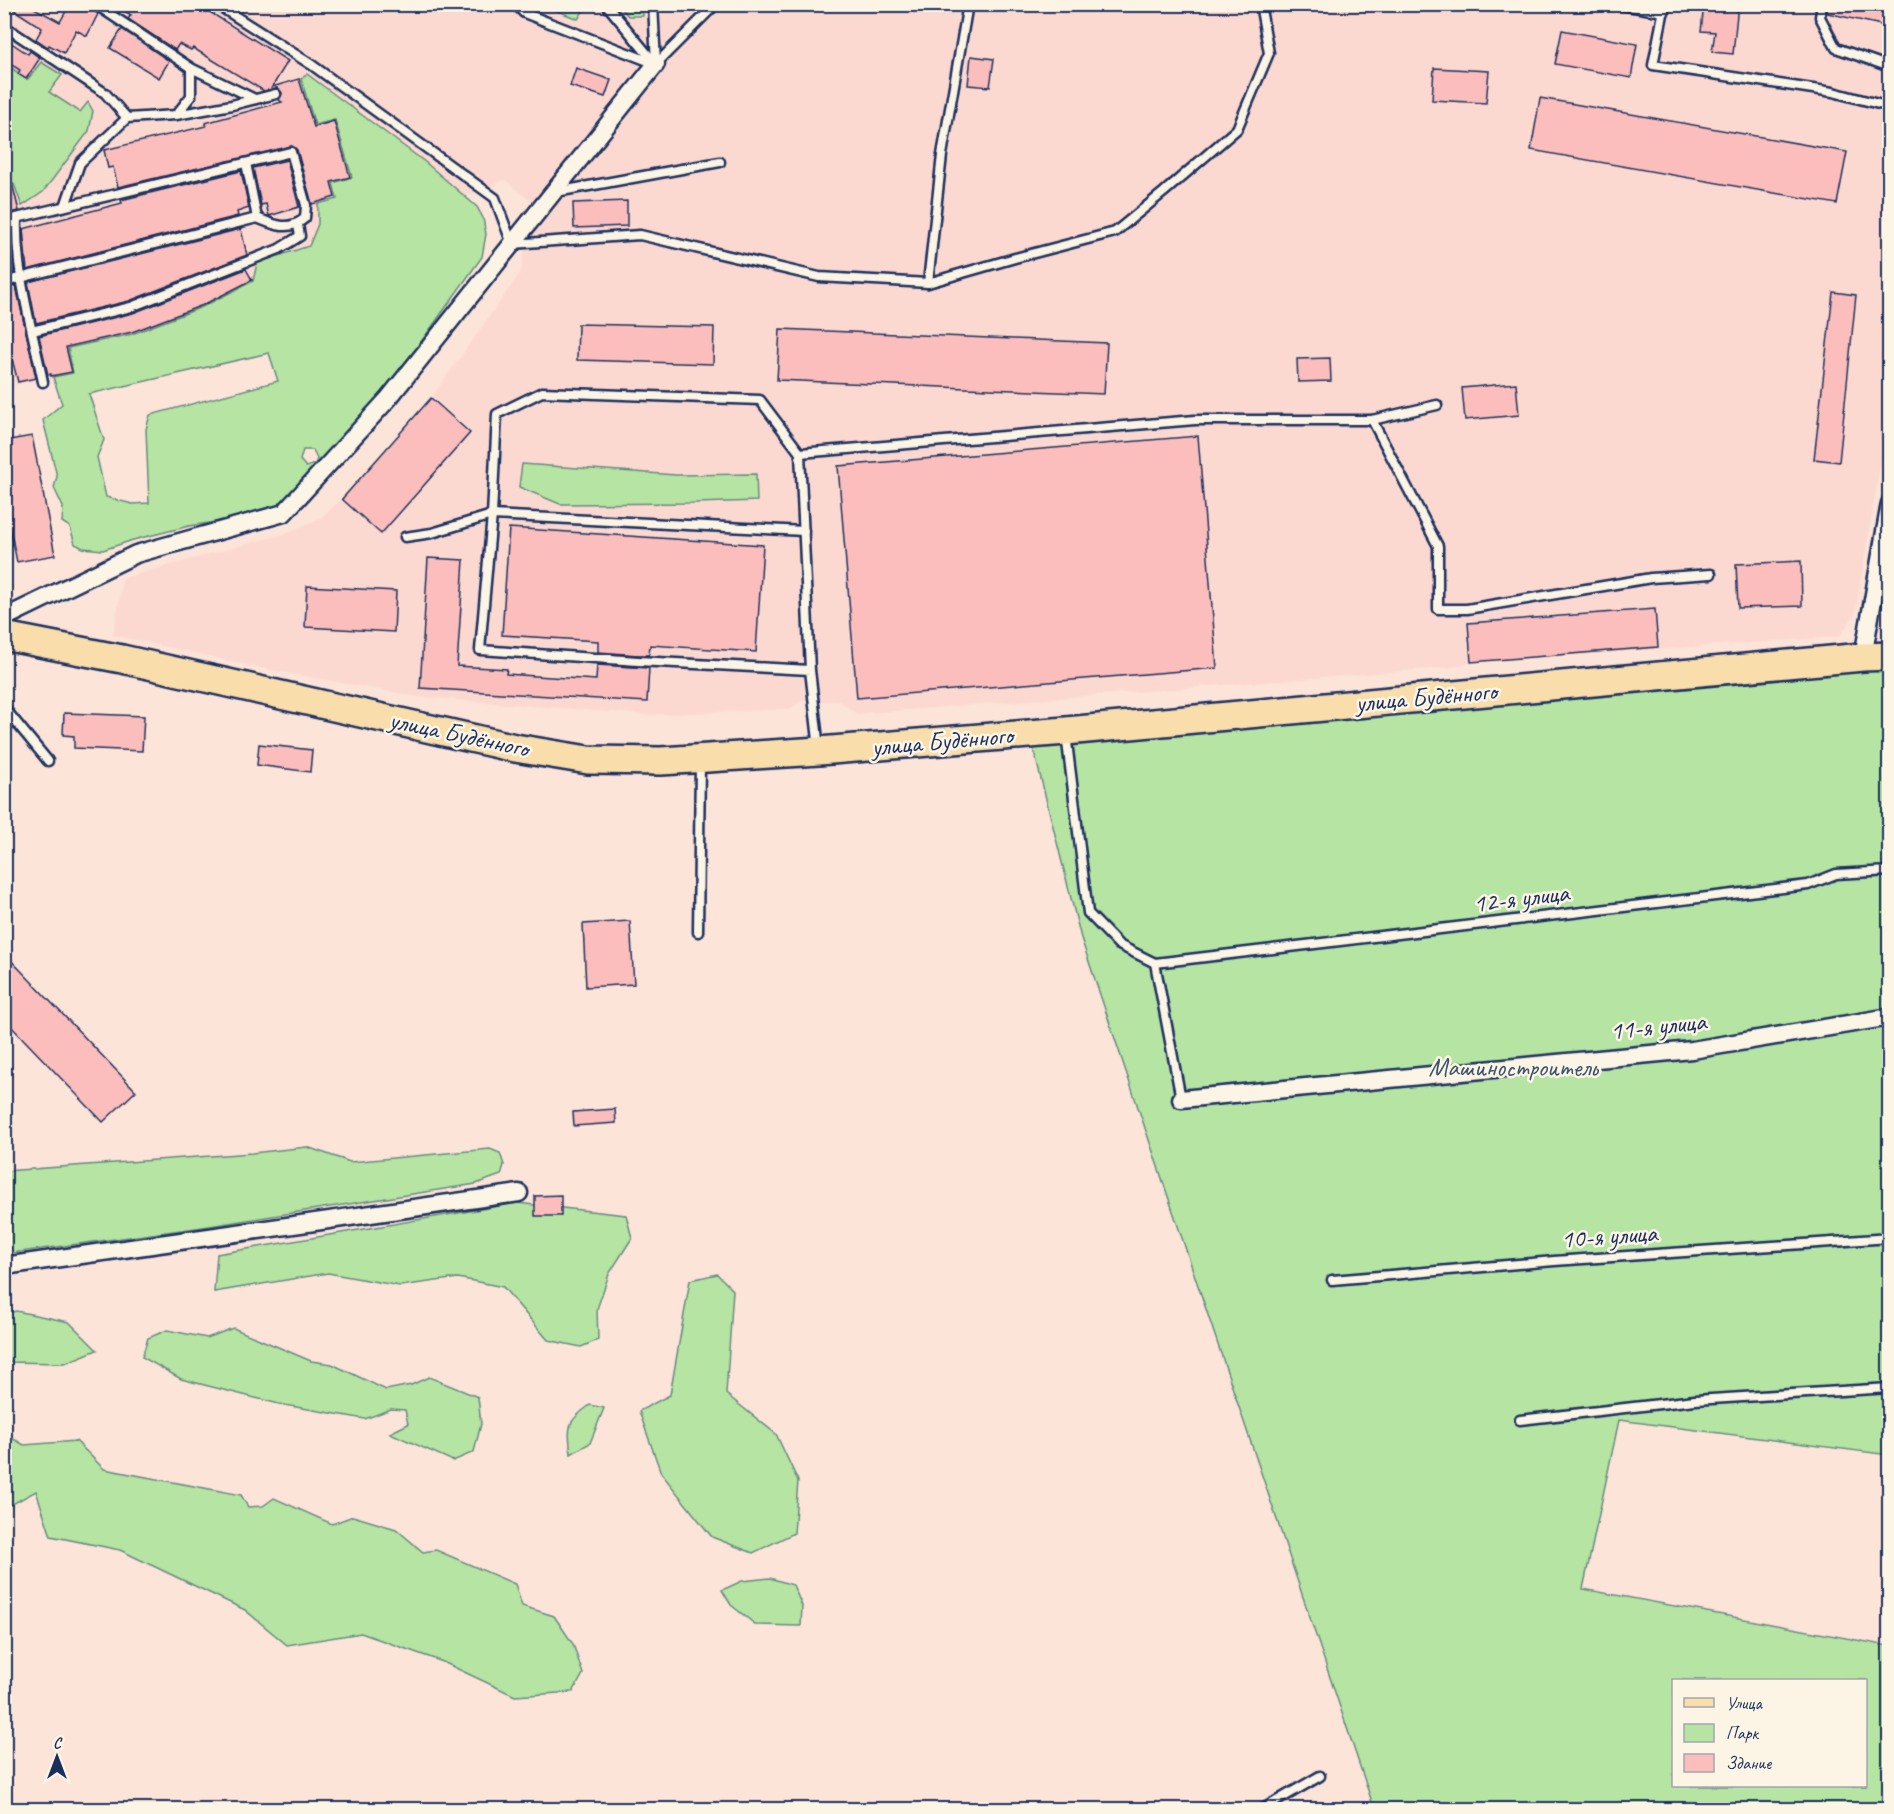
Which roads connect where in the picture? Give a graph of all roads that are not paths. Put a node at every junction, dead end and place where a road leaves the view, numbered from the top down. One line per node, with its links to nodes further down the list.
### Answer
1 (95, 4): 15 (lane)
2 (216, 4): 29 (lane)
3 (515, 4): 13 (lane)
4 (606, 4): 13 (lane)
5 (653, 4): 13 (lane)
6 (716, 4): 13 (lane)
7 (968, 4): 32 (lane)
8 (1260, 4): 32 (lane)
9 (1614, 4): 11 (lane)
10 (1822, 4): 14 (lane)
11 (1664, 8): 18 (lane)
12 (4, 26): 20 (lane)
13 (656, 64): 23 (street)
14 (1890, 67)
15 (191, 68): 17 (lane); 19 (lane)
16 (276, 94): 17 (lane)
17 (255, 99): 19 (lane)
18 (1890, 107)
19 (176, 115): 20 (lane)
20 (128, 118): 24 (lane)
21 (720, 162): 23 (lane)
22 (246, 164): 24 (lane); 26 (lane); 28 (lane)
23 (553, 193): 29 (street)
24 (65, 206): 25 (lane)
25 (17, 218): 27 (lane); 30 (lane)
26 (257, 218): 28 (lane); 30 (lane)
27 (4, 221)
28 (298, 225): 33 (lane)
29 (512, 243): 32 (lane); 43 (street)
30 (21, 278): 31 (lane); 33 (lane)
31 (4, 282)
32 (928, 283)
33 (32, 331): 34 (lane)
34 (43, 382)
35 (1437, 405): 36 (lane)
36 (1372, 420): 37 (lane); 42 (lane)
37 (800, 453): 39 (lane); 40 (lane)
38 (1890, 503): 46 (street)
39 (492, 514): 40 (lane); 41 (lane); 47 (lane)
40 (804, 531): 47 (lane)
41 (405, 537)
42 (1711, 574)
43 (4, 618)
44 (4, 636): 51 (main road, улица Будённого)
45 (1890, 656): 46 (main road, улица Будённого)
46 (1863, 657): 49 (main road, улица Будённого)
47 (810, 670): 50 (lane)
48 (4, 705): 52 (lane)
49 (1066, 730): 50 (main road, улица Будённого); 55 (lane)
50 (819, 751): 51 (main road, улица Будённого)
51 (700, 759): 54 (lane)
52 (48, 761)
53 (1890, 871): 55 (lane, 12-я улица)
54 (698, 932)
55 (1155, 963): 57 (lane)
56 (1890, 1017): 57 (street, 11-я улица)
57 (1181, 1099)
58 (519, 1193): 60 (street)
59 (1890, 1238): 61 (lane, 10-я улица)
60 (4, 1266)
61 (1332, 1280)
62 (1890, 1388): 63 (lane)
63 (1520, 1419)
64 (1320, 1776): 65 (lane)
65 (1261, 1809)

